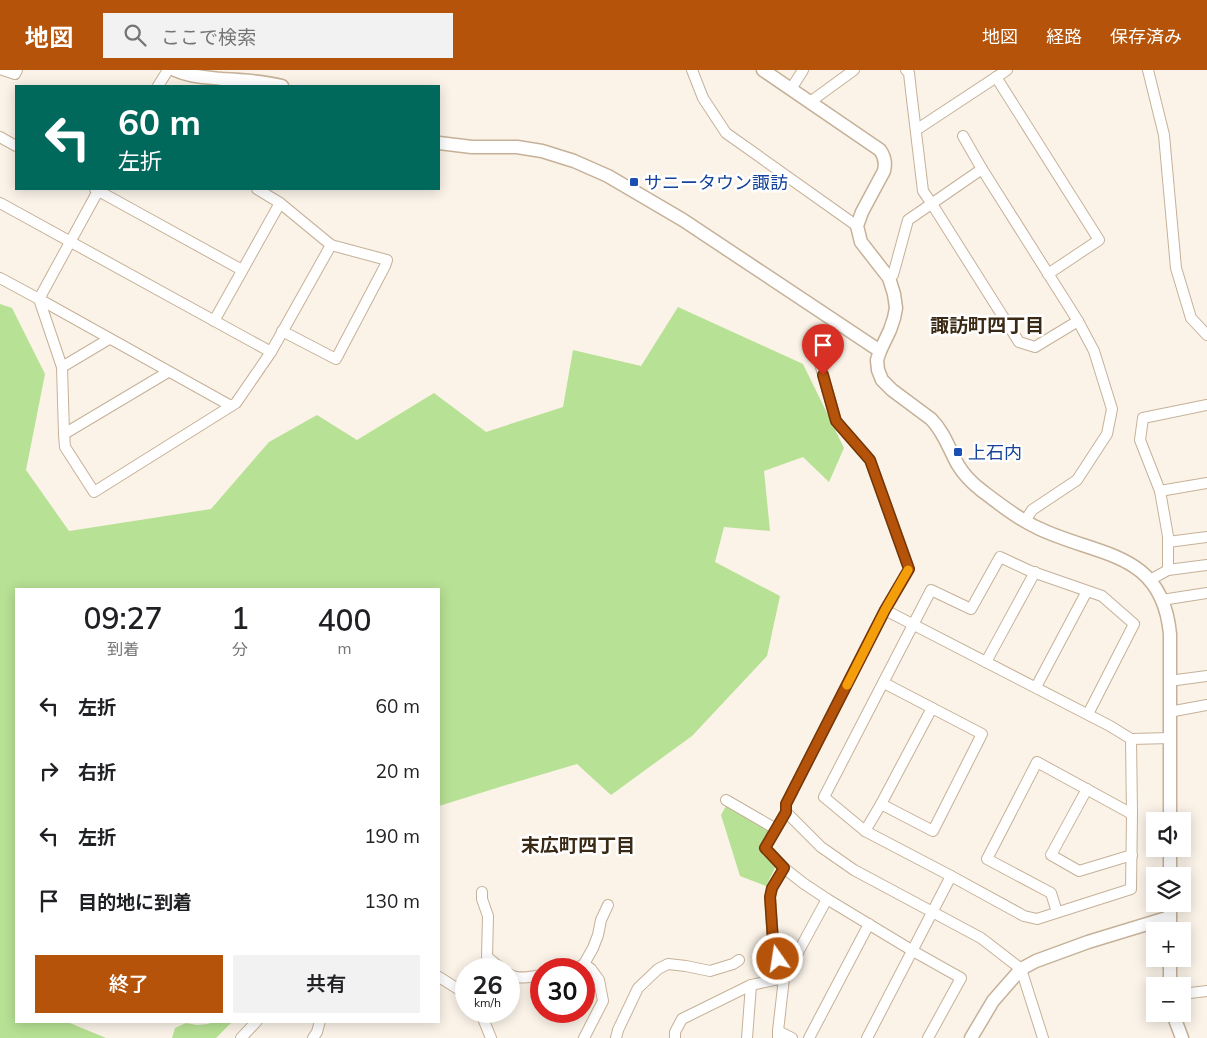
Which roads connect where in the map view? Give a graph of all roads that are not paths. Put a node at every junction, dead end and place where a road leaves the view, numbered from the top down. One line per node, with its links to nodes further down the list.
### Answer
1 (3, 70): 2 (street)
2 (18, 70)
3 (168, 70): 13 (street)
4 (175, 70): 14 (street)
5 (692, 70): 28 (street)
6 (763, 70): 15 (street)
7 (804, 70): 15 (street)
8 (854, 70): 16 (street)
9 (906, 70): 17 (street)
10 (1007, 70): 12 (street)
11 (1148, 70): 39 (street)
12 (996, 77): 17 (street); 32 (street)
13 (159, 85)
14 (278, 85)
15 (791, 89): 16 (street)
16 (810, 102): 28 (street)
17 (916, 130): 27 (street)
18 (963, 136): 22 (street)
19 (0, 137): 21 (street)
20 (440, 143): 41 (street)
21 (15, 145)
22 (982, 169): 27 (street); 32 (street)
23 (97, 190): 29 (street); 31 (street)
24 (259, 190): 25 (street)
25 (280, 202): 30 (street); 31 (street)
26 (0, 203): 29 (street)
27 (932, 204): 34 (street); 37 (street)
28 (857, 226): 34 (street)
29 (71, 242): 35 (street); 36 (street)
30 (331, 245): 38 (street); 38 (street)
31 (242, 270): 36 (street)
32 (1048, 274): 37 (street)
33 (0, 278): 35 (street)
34 (889, 278): 41 (street)
35 (39, 299): 40 (street); 44 (street)
36 (214, 320): 42 (street)
37 (1078, 322): 51 (street)
38 (282, 331): 42 (street)
39 (1207, 336)
40 (109, 339): 44 (street); 45 (street)
41 (880, 351): 51 (street)
42 (271, 352): 47 (street)
43 (819, 360): 61 (street)
44 (62, 367): 48 (street)
45 (168, 372): 47 (street); 48 (street)
46 (1207, 405): 50 (street)
47 (232, 406): 48 (street)
48 (64, 434)
49 (1207, 483): 50 (street)
50 (1160, 491): 53 (street)
51 (1025, 521): 57 (street)
52 (1207, 537): 53 (street)
53 (1168, 542): 55 (street)
54 (1207, 565): 55 (street)
55 (1168, 570): 57 (street)
56 (1035, 572): 58 (street); 62 (street); 63 (street)
57 (1150, 580): 60 (street)
58 (1087, 591): 67 (street); 71 (street)
59 (1207, 593): 60 (street)
60 (1162, 600): 65 (street)
61 (885, 610): 62 (street); 77 (street)
62 (913, 624): 63 (street); 66 (street)
63 (986, 662): 67 (street)
64 (1207, 676): 65 (street)
65 (1169, 682): 70 (street)
66 (884, 683): 69 (street); 81 (street)
67 (1036, 688): 71 (street)
68 (1207, 705): 70 (street)
69 (932, 708): 76 (street); 76 (street)
70 (1169, 712): 72 (street)
71 (1088, 714): 73 (street)
72 (1170, 738): 73 (street); 78 (street)
73 (1131, 739): 79 (street)
74 (1087, 789): 79 (street); 82 (street); 89 (street)
75 (726, 800): 80 (street)
76 (881, 804): 81 (street)
77 (786, 812): 80 (street); 88 (street)
78 (1170, 812)
79 (1132, 814): 82 (street)
80 (776, 829): 83 (street)
81 (865, 831): 84 (street)
82 (1132, 855): 89 (street)
83 (784, 868): 86 (street); 100 (street)
84 (951, 876): 88 (street); 89 (street)
85 (482, 892): 95 (street)
86 (827, 900): 93 (street); 100 (street)
87 (608, 906): 96 (street)
88 (932, 912): 94 (street); 98 (street)
89 (1057, 912)
90 (1170, 912): 91 (street)
91 (1170, 917): 92 (street); 98 (street)
92 (1170, 922)
93 (869, 924): 94 (street); 121 (street)
94 (913, 951): 122 (street); 123 (street)
95 (488, 958)
96 (584, 958)
97 (739, 960): 117 (street)
98 (1021, 969): 124 (street); 125 (street)
99 (595, 974): 106 (street)
100 (784, 978): 102 (street); 112 (street)
101 (440, 979): 103 (street)
102 (751, 985): 118 (street); 119 (street)
103 (455, 987)
104 (1207, 991): 105 (street)
105 (1191, 993)
106 (595, 1015)
107 (1176, 1022): 126 (street)
108 (255, 1023): 113 (street)
109 (320, 1023): 114 (street)
110 (485, 1023): 115 (street)
111 (591, 1023): 116 (street)
112 (778, 1034): 120 (street)
113 (241, 1038)
114 (313, 1038)
115 (491, 1038)
116 (584, 1038)
117 (616, 1038)
118 (675, 1038)
119 (747, 1038)
120 (792, 1038)
121 (809, 1038)
122 (867, 1038)
123 (928, 1038)
124 (971, 1038)
125 (1043, 1038)
126 (1182, 1038)

